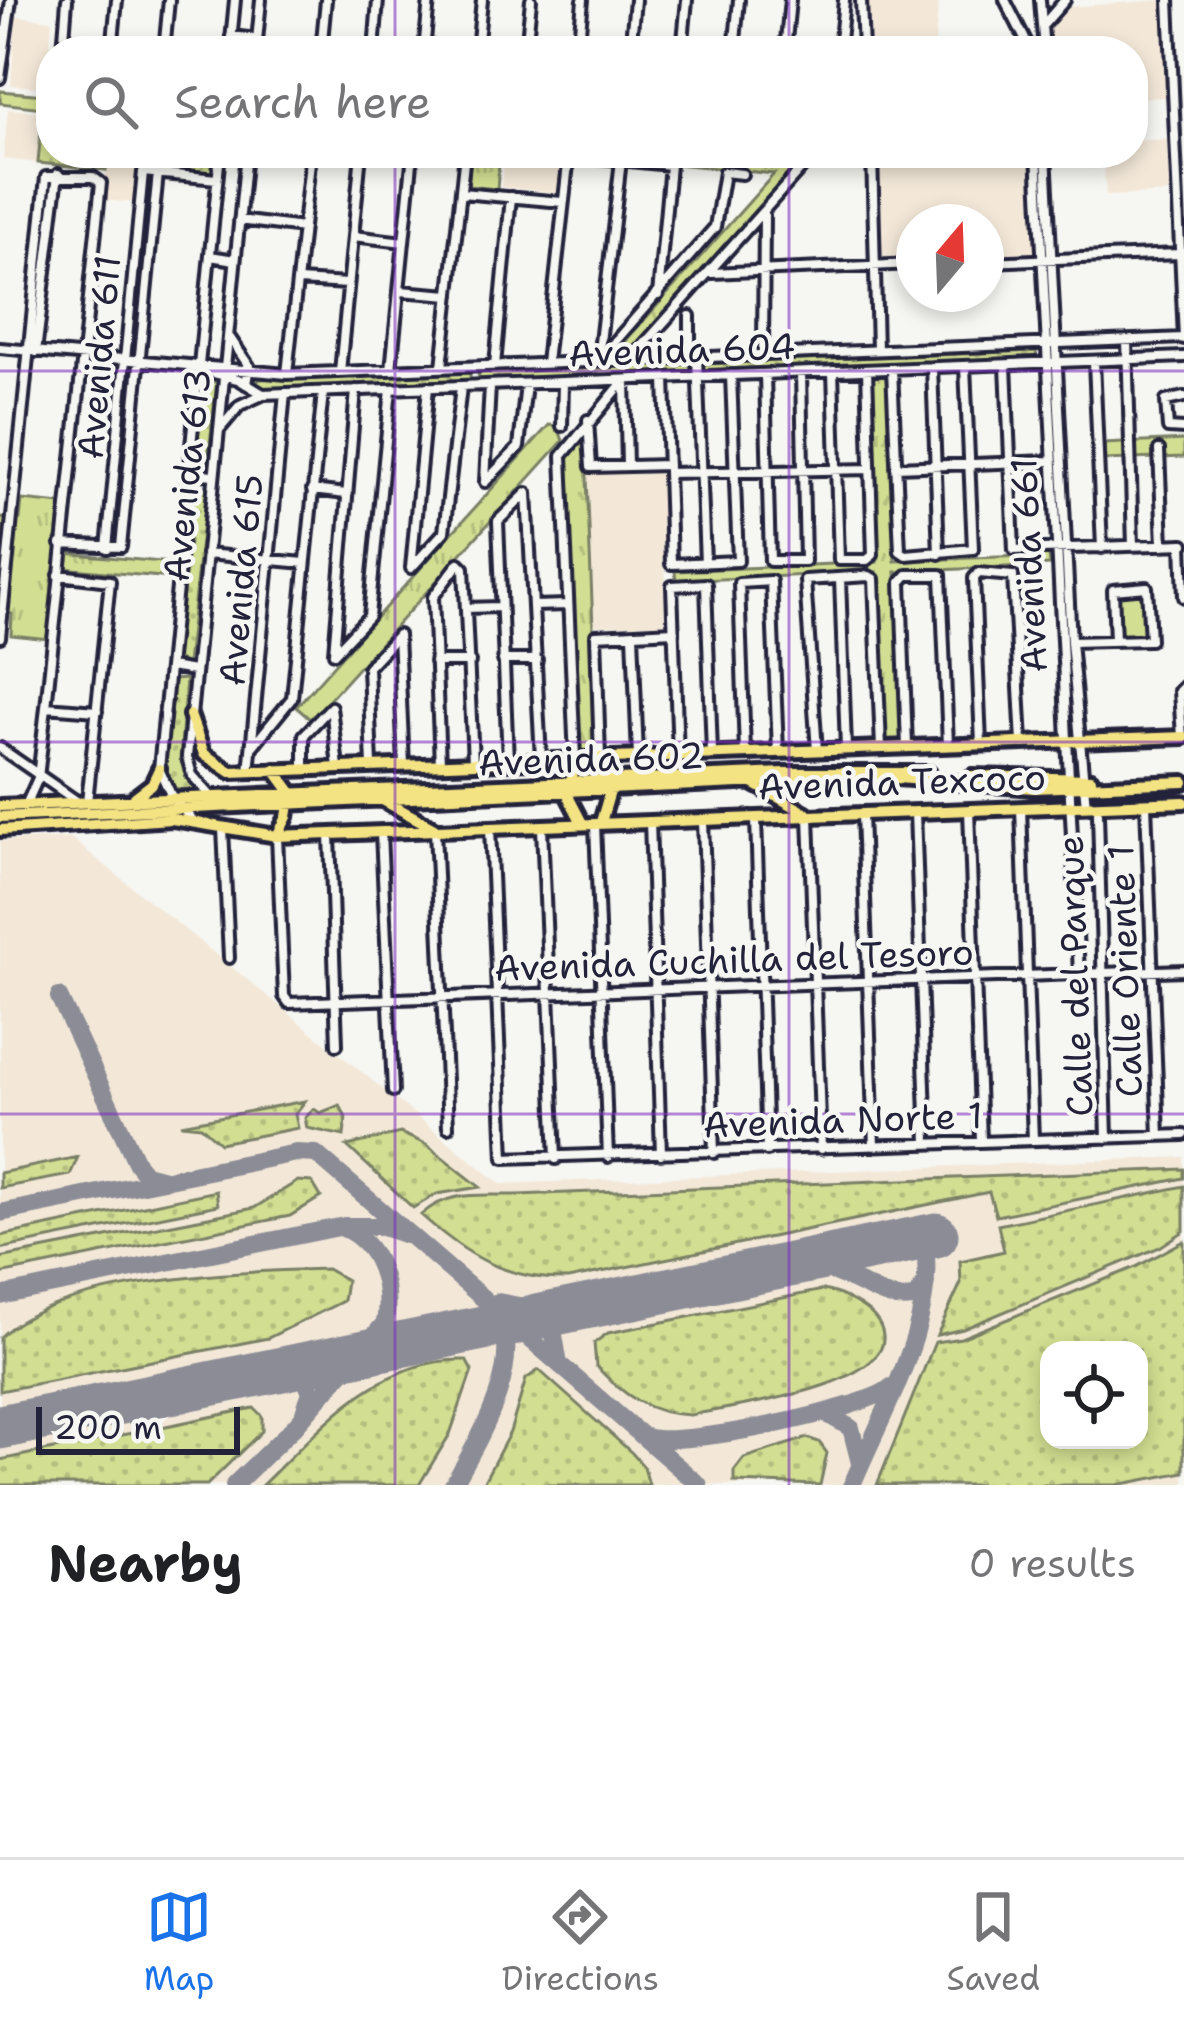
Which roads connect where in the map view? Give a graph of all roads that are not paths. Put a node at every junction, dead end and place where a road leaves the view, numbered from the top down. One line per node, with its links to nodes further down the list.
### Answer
1 (11, 0): 45 (street)
2 (67, 0): 24 (street)
3 (117, 0): 25 (street)
4 (169, 0): 26 (street)
5 (235, 0): 27 (street)
6 (261, 0): 28 (street)
7 (326, 0): 29 (street)
8 (378, 0): 30 (street)
9 (429, 0): 31 (street)
10 (482, 0): 32 (street)
11 (531, 0): 33 (street)
12 (583, 0): 34 (street)
13 (635, 0): 35 (street)
14 (687, 0): 36 (street)
15 (739, 0): 37 (street)
16 (790, 0): 38 (street)
17 (844, 0): 39 (street)
18 (861, 0): 40 (street)
19 (1006, 0): 41 (street)
20 (1040, 0): 23 (street)
21 (1065, 0): 23 (street)
22 (1168, 0): 44 (street)
23 (1043, 26): 42 (street)
24 (63, 36)
25 (113, 36)
26 (165, 36)
27 (231, 36)
28 (257, 36)
29 (322, 36)
30 (375, 36)
31 (425, 36)
32 (478, 36)
33 (527, 36)
34 (579, 36)
35 (631, 36)
36 (683, 36)
37 (735, 36)
38 (786, 36)
39 (840, 36)
40 (862, 36)
41 (1024, 36)
42 (1043, 36)
43 (1184, 56): 44 (street)
44 (1171, 57): 46 (street)
45 (2, 78)
46 (1179, 104): 64 (street)
47 (218, 168): 62 (street, Avenida 613)
48 (244, 168): 68 (street, Avenida 613)
49 (309, 168): 69 (street)
50 (360, 168): 70 (street)
51 (411, 168): 72 (street)
52 (464, 168): 63 (street)
53 (567, 168): 66 (street)
54 (620, 168): 103 (street)
55 (670, 168): 86 (street)
56 (802, 168): 67 (street)
57 (872, 168): 79 (street)
58 (1042, 168): 76 (street, Avenida 661)
59 (158, 173): 62 (street); 99 (street, Avenida 611); 102 (street, Avenida 611)
60 (58, 175): 94 (street); 94 (street); 96 (street)
61 (742, 175): 86 (street)
62 (217, 179): 74 (street, Avenida 613)
63 (461, 193): 65 (street); 85 (street)
64 (1181, 193): 71 (street)
65 (511, 197): 66 (street); 109 (street)
66 (562, 202): 106 (street)
67 (764, 211): 80 (street); 81 (street)
68 (239, 220): 69 (street); 75 (street, Avenida 613)
69 (303, 228): 82 (street)
70 (353, 236): 72 (street); 83 (street)
71 (1182, 240): 73 (street)
72 (404, 242): 84 (street)
73 (1179, 254): 76 (street); 89 (street)
74 (210, 256): 75 (street); 112 (street, Avenida 613)
75 (235, 260): 88 (street, Avenida 613)
76 (1046, 260): 77 (street); 91 (street, Avenida 661)
77 (1004, 261)
78 (896, 265): 79 (street)
79 (875, 266): 80 (street); 93 (street)
80 (764, 270): 81 (street); 95 (street)
81 (711, 272): 100 (street)
82 (298, 281): 83 (street); 123 (street)
83 (348, 284): 121 (street)
84 (400, 291): 85 (street); 117 (street)
85 (450, 295): 113 (street)
86 (658, 295): 103 (street)
87 (690, 316): 97 (street)
88 (228, 333): 116 (street); 119 (street, Avenida 613)
89 (1184, 338): 90 (street, Avenida 604)
90 (1127, 340): 91 (street, Avenida 604); 101 (street)
91 (1051, 343): 93 (street, Avenida 604); 105 (street, Avenida 661); 107 (street, Avenida 661)
92 (0, 348): 94 (street, Avenida 604)
93 (878, 350): 95 (street, Avenida 604)
94 (31, 351): 96 (street, Avenida 604); 165 (street)
95 (763, 355): 97 (street, Avenida 604)
96 (82, 356): 99 (street, Avenida 604); 166 (street)
97 (694, 357): 100 (street, Avenida 604); 126 (street)
98 (1184, 357): 101 (street, Avenida 604)
99 (126, 359): 102 (street, Avenida 604); 170 (street, Avenida 611)
100 (630, 360): 103 (street, Avenida 604)
101 (1128, 360): 104 (street, Avenida 604); 169 (street)
102 (140, 361): 112 (street, Avenida 604); 170 (street, Avenida 611)
103 (598, 361): 106 (street, Avenida 604)
104 (1094, 361): 105 (street, Avenida 604); 172 (street)
105 (1058, 362): 107 (street, Avenida 604); 171 (street, Avenida 661)
106 (547, 363): 109 (street, Avenida 604)
107 (1046, 363): 108 (street, Avenida 604); 147 (street, Avenida 661)
108 (1006, 364): 111 (street, Avenida 604); 148 (street)
109 (495, 365): 110 (street, Avenida 604)
110 (475, 366): 113 (street, Avenida 604); 134 (street)
111 (964, 366): 114 (street, Avenida 604); 149 (street)
112 (195, 368): 119 (street, Avenida 604); 160 (street, Avenida 613)
113 (442, 368): 117 (street, Avenida 604)
114 (932, 368): 115 (street, Avenida 604); 151 (street)
115 (892, 369): 118 (street, Avenida 604); 152 (street)
116 (250, 370): 119 (street, Avenida 604); 123 (street, Avenida 604); 130 (street)
117 (392, 370): 121 (street, Avenida 604)
118 (867, 370): 120 (street, Avenida 604); 155 (street)
119 (224, 371): 130 (street, Avenida 604); 145 (street, Avenida 613)
120 (833, 371): 122 (street, Avenida 604); 154 (street)
121 (340, 372): 123 (street, Avenida 604)
122 (801, 373): 124 (street, Avenida 604); 157 (street)
123 (286, 374)
124 (765, 374): 125 (street, Avenida 604); 156 (street)
125 (731, 375): 126 (street, Avenida 604); 159 (street)
126 (698, 377): 127 (street, Avenida 604); 158 (street)
127 (665, 378): 128 (street, Avenida 604); 153 (street)
128 (625, 380): 129 (street, Avenida 604); 142 (street); 150 (street)
129 (563, 382): 131 (street, Avenida 604); 143 (street)
130 (246, 384): 140 (street, Avenida 604)
131 (526, 384): 132 (street, Avenida 604); 132 (street)
132 (490, 385): 134 (street, Avenida 604)
133 (461, 386): 134 (street, Avenida 604); 135 (street, Avenida 604); 135 (street)
134 (476, 386)
135 (428, 388): 136 (street, Avenida 604)
136 (391, 389): 137 (street, Avenida 604); 163 (street)
137 (356, 390): 138 (street, Avenida 604); 163 (street)
138 (323, 392): 139 (street, Avenida 604); 162 (street)
139 (285, 393): 140 (street, Avenida 604); 176 (street, Avenida 615)
140 (263, 394): 145 (street)
141 (1184, 397): 144 (street)
142 (588, 420): 150 (street); 183 (street)
143 (562, 426)
144 (1184, 429)
145 (218, 431): 161 (street, Avenida 613)
146 (1159, 449): 168 (street)
147 (1050, 461): 148 (street); 173 (street, Avenida 661)
148 (1010, 463): 149 (street); 173 (street)
149 (969, 464): 151 (street); 175 (street)
150 (627, 466): 153 (street)
151 (934, 466): 152 (street); 175 (street)
152 (896, 467): 175 (street)
153 (668, 469): 158 (street); 178 (street)
154 (836, 470): 155 (street); 155 (street); 157 (street)
155 (870, 470)
156 (768, 471): 157 (street); 157 (street); 159 (street)
157 (804, 471)
158 (701, 472): 159 (street); 178 (street)
159 (735, 472): 178 (street)
160 (190, 473): 161 (street); 196 (street, Avenida 613)
161 (214, 475): 174 (street, Avenida 613)
162 (312, 490): 163 (street); 177 (street)
163 (346, 494)
164 (0, 509): 165 (street)
165 (11, 511): 186 (street)
166 (61, 544): 170 (street); 179 (street)
167 (1183, 544): 168 (street); 181 (street)
168 (1163, 545): 169 (street)
169 (1133, 546): 172 (street)
170 (107, 548)
171 (1067, 548): 172 (street); 173 (street); 191 (street, Avenida 661)
172 (1102, 548)
173 (1055, 549): 203 (street, Avenida 661)
174 (206, 554): 176 (street); 197 (street, Avenida 613)
175 (939, 554)
176 (270, 560): 177 (street); 209 (street, Avenida 615)
177 (305, 563): 209 (street)
178 (705, 563)
179 (58, 574): 199 (street); 200 (street)
180 (840, 578): 210 (street); 211 (street); 212 (street)
181 (1184, 597)
182 (534, 605): 183 (street); 184 (street); 193 (street)
183 (567, 605): 219 (street)
184 (499, 607): 185 (street); 192 (street)
185 (466, 608): 194 (street); 195 (street)
186 (1, 623): 189 (street)
187 (674, 631): 188 (street); 215 (street); 216 (street)
188 (633, 634): 217 (street); 218 (street)
189 (0, 637)
190 (1115, 641): 190 (street); 191 (street)
191 (1071, 642): 203 (street, Avenida 661)
192 (503, 659): 193 (street); 220 (street)
193 (537, 660): 221 (street)
194 (435, 662): 195 (street); 223 (street)
195 (470, 662): 222 (street)
196 (170, 667): 197 (street); 227 (street, Avenida 613)
197 (194, 671): 201 (street, Avenida 613)
198 (1184, 686): 202 (street)
199 (46, 706): 200 (street); 232 (street)
200 (97, 711): 245 (street)
201 (190, 715): 230 (main road); 239 (street, Avenida 613)
202 (1183, 737): 203 (main road, Avenida 602)
203 (1072, 741): 204 (main road, Avenida 602); 235 (street, Avenida 661)
204 (1022, 742): 205 (main road, Avenida 602); 205 (street)
205 (981, 744): 206 (main road, Avenida 602)
206 (948, 745): 207 (main road, Avenida 602); 207 (street)
207 (907, 747): 210 (main road, Avenida 602)
208 (0, 748): 232 (street)
209 (251, 748): 230 (street, Avenida 615)
210 (880, 748): 212 (main road, Avenida 602)
211 (817, 751): 212 (main road, Avenida 602); 214 (main road, Avenida 602); 231 (main road)
212 (846, 751)
213 (745, 752): 214 (main road, Avenida 602); 214 (street); 215 (main road, Avenida 602)
214 (778, 752)
215 (712, 754): 216 (main road, Avenida 602)
216 (678, 756): 217 (main road, Avenida 602)
217 (638, 757): 218 (main road, Avenida 602)
218 (601, 758): 219 (main road, Avenida 602); 236 (main road)
219 (575, 759): 221 (main road, Avenida 602); 237 (main road)
220 (508, 760): 221 (main road, Avenida 602); 222 (main road, Avenida 602)
221 (542, 760)
222 (473, 762): 223 (main road, Avenida 602)
223 (437, 764): 224 (main road, Avenida 602); 238 (main road)
224 (404, 765): 225 (main road, Avenida 602); 225 (street)
225 (372, 766): 226 (main road, Avenida 602)
226 (338, 767): 229 (main road, Avenida 602); 229 (street)
227 (160, 769): 242 (main road); 243 (street, Avenida 613)
228 (275, 770): 229 (main road, Avenida 602); 230 (main road, Avenida 602); 240 (main road)
229 (304, 770)
230 (249, 772)
231 (784, 773): 235 (main road, Avenida 602); 236 (main road, Avenida 602)
232 (38, 778): 245 (street); 248 (street)
233 (1184, 779): 235 (main road, Avenida 602)
234 (751, 783): 235 (main road, Avenida 602); 236 (main road, Avenida 602); 254 (main road)
235 (1078, 783): 250 (street, Avenida 661)
236 (611, 784): 237 (main road, Avenida 602); 260 (main road)
237 (569, 786): 238 (main road, Avenida 602); 241 (main road, Avenida 602); 260 (main road)
238 (401, 788): 240 (main road, Avenida 602)
239 (208, 794): 240 (main road, Avenida 602); 243 (main road, Avenida 602)
240 (291, 796): 241 (main road, Avenida 602); 243 (main road, Avenida 602); 268 (main road)
241 (376, 797): 263 (main road)
242 (130, 800): 243 (main road, Avenida 602); 245 (main road, Avenida 602)
243 (175, 801): 255 (main road, Avenida 602); 258 (street)
244 (1184, 802): 246 (main road, Avenida Texcoco)
245 (83, 803): 248 (main road, Avenida 602)
246 (1146, 804): 250 (main road, Avenida Texcoco); 271 (street, Calle Oriente 1)
247 (0, 806): 248 (main road, Avenida 602)
248 (25, 806)
249 (1021, 808): 250 (main road, Avenida Texcoco); 251 (main road, Avenida Texcoco); 274 (street)
250 (1086, 809): 272 (street, Avenida 661); 273 (street, Calle del Parque)
251 (969, 810): 252 (main road, Avenida Texcoco); 275 (street)
252 (915, 812): 253 (main road, Avenida Texcoco); 276 (street)
253 (862, 814): 254 (main road, Avenida Texcoco); 277 (street)
254 (808, 815): 256 (main road, Avenida Texcoco); 278 (street)
255 (0, 817)
256 (756, 817): 257 (main road, Avenida Texcoco); 279 (street)
257 (703, 819): 259 (main road, Avenida Texcoco); 280 (street)
258 (193, 821): 262 (main road, Avenida Texcoco); 265 (main road, Avenida Texcoco)
259 (650, 821): 260 (main road, Avenida Texcoco); 281 (street)
260 (593, 823): 261 (main road, Avenida Texcoco); 282 (street)
261 (542, 825): 264 (main road, Avenida Texcoco); 283 (street)
262 (223, 828): 268 (main road, Avenida Texcoco); 269 (street)
263 (434, 828): 264 (main road, Avenida Texcoco); 266 (main road, Avenida Texcoco); 285 (street)
264 (490, 828): 284 (street)
265 (0, 830)
266 (381, 831): 267 (main road, Avenida Texcoco); 286 (street)
267 (330, 834): 268 (main road, Avenida Texcoco); 287 (street)
268 (277, 836): 287 (street, Avenida Cuchilla del Tesoro)
269 (229, 958)
270 (1184, 970): 271 (street, Avenida Cuchilla del Tesoro)
271 (1152, 971): 273 (street, Avenida Cuchilla del Tesoro); 292 (street, Calle Oriente 1)
272 (1079, 973): 273 (street, Avenida Cuchilla del Tesoro); 274 (street, Avenida Cuchilla del Tesoro)
273 (1101, 973): 293 (street, Calle del Parque)
274 (1027, 976): 275 (street, Avenida Cuchilla del Tesoro); 294 (street)
275 (974, 978): 276 (street, Avenida Cuchilla del Tesoro); 295 (street)
276 (922, 979): 277 (street, Avenida Cuchilla del Tesoro); 296 (street)
277 (868, 981): 278 (street, Avenida Cuchilla del Tesoro); 297 (street)
278 (814, 984): 279 (street, Avenida Cuchilla del Tesoro); 298 (street)
279 (762, 986): 280 (street, Avenida Cuchilla del Tesoro); 299 (street)
280 (709, 988): 281 (street, Avenida Cuchilla del Tesoro); 300 (street)
281 (656, 990): 282 (street, Avenida Cuchilla del Tesoro); 301 (street)
282 (602, 992): 283 (street, Avenida Cuchilla del Tesoro); 302 (street)
283 (549, 993): 284 (street, Avenida Cuchilla del Tesoro); 303 (street)
284 (496, 995): 285 (street, Avenida Cuchilla del Tesoro); 303 (street, Avenida Norte 1)
285 (443, 998): 286 (street, Avenida Cuchilla del Tesoro); 290 (street)
286 (390, 1000): 287 (street, Avenida Cuchilla del Tesoro); 289 (street)
287 (336, 1002): 288 (street)
288 (338, 1045)
289 (393, 1091)
290 (448, 1127)
291 (1184, 1135): 292 (street, Avenida Norte 1)
292 (1159, 1136): 293 (street, Avenida Norte 1)
293 (1107, 1138): 294 (street, Avenida Norte 1)
294 (1033, 1140): 295 (street, Avenida Norte 1)
295 (981, 1141): 296 (street, Avenida Norte 1)
296 (927, 1143): 297 (street, Avenida Norte 1)
297 (874, 1146): 298 (street, Avenida Norte 1)
298 (821, 1149): 299 (street, Avenida Norte 1)
299 (767, 1151): 300 (street, Avenida Norte 1)
300 (714, 1153): 301 (street, Avenida Norte 1)
301 (662, 1154): 302 (street, Avenida Norte 1)
302 (608, 1157): 303 (street, Avenida Norte 1)
303 (556, 1159)

